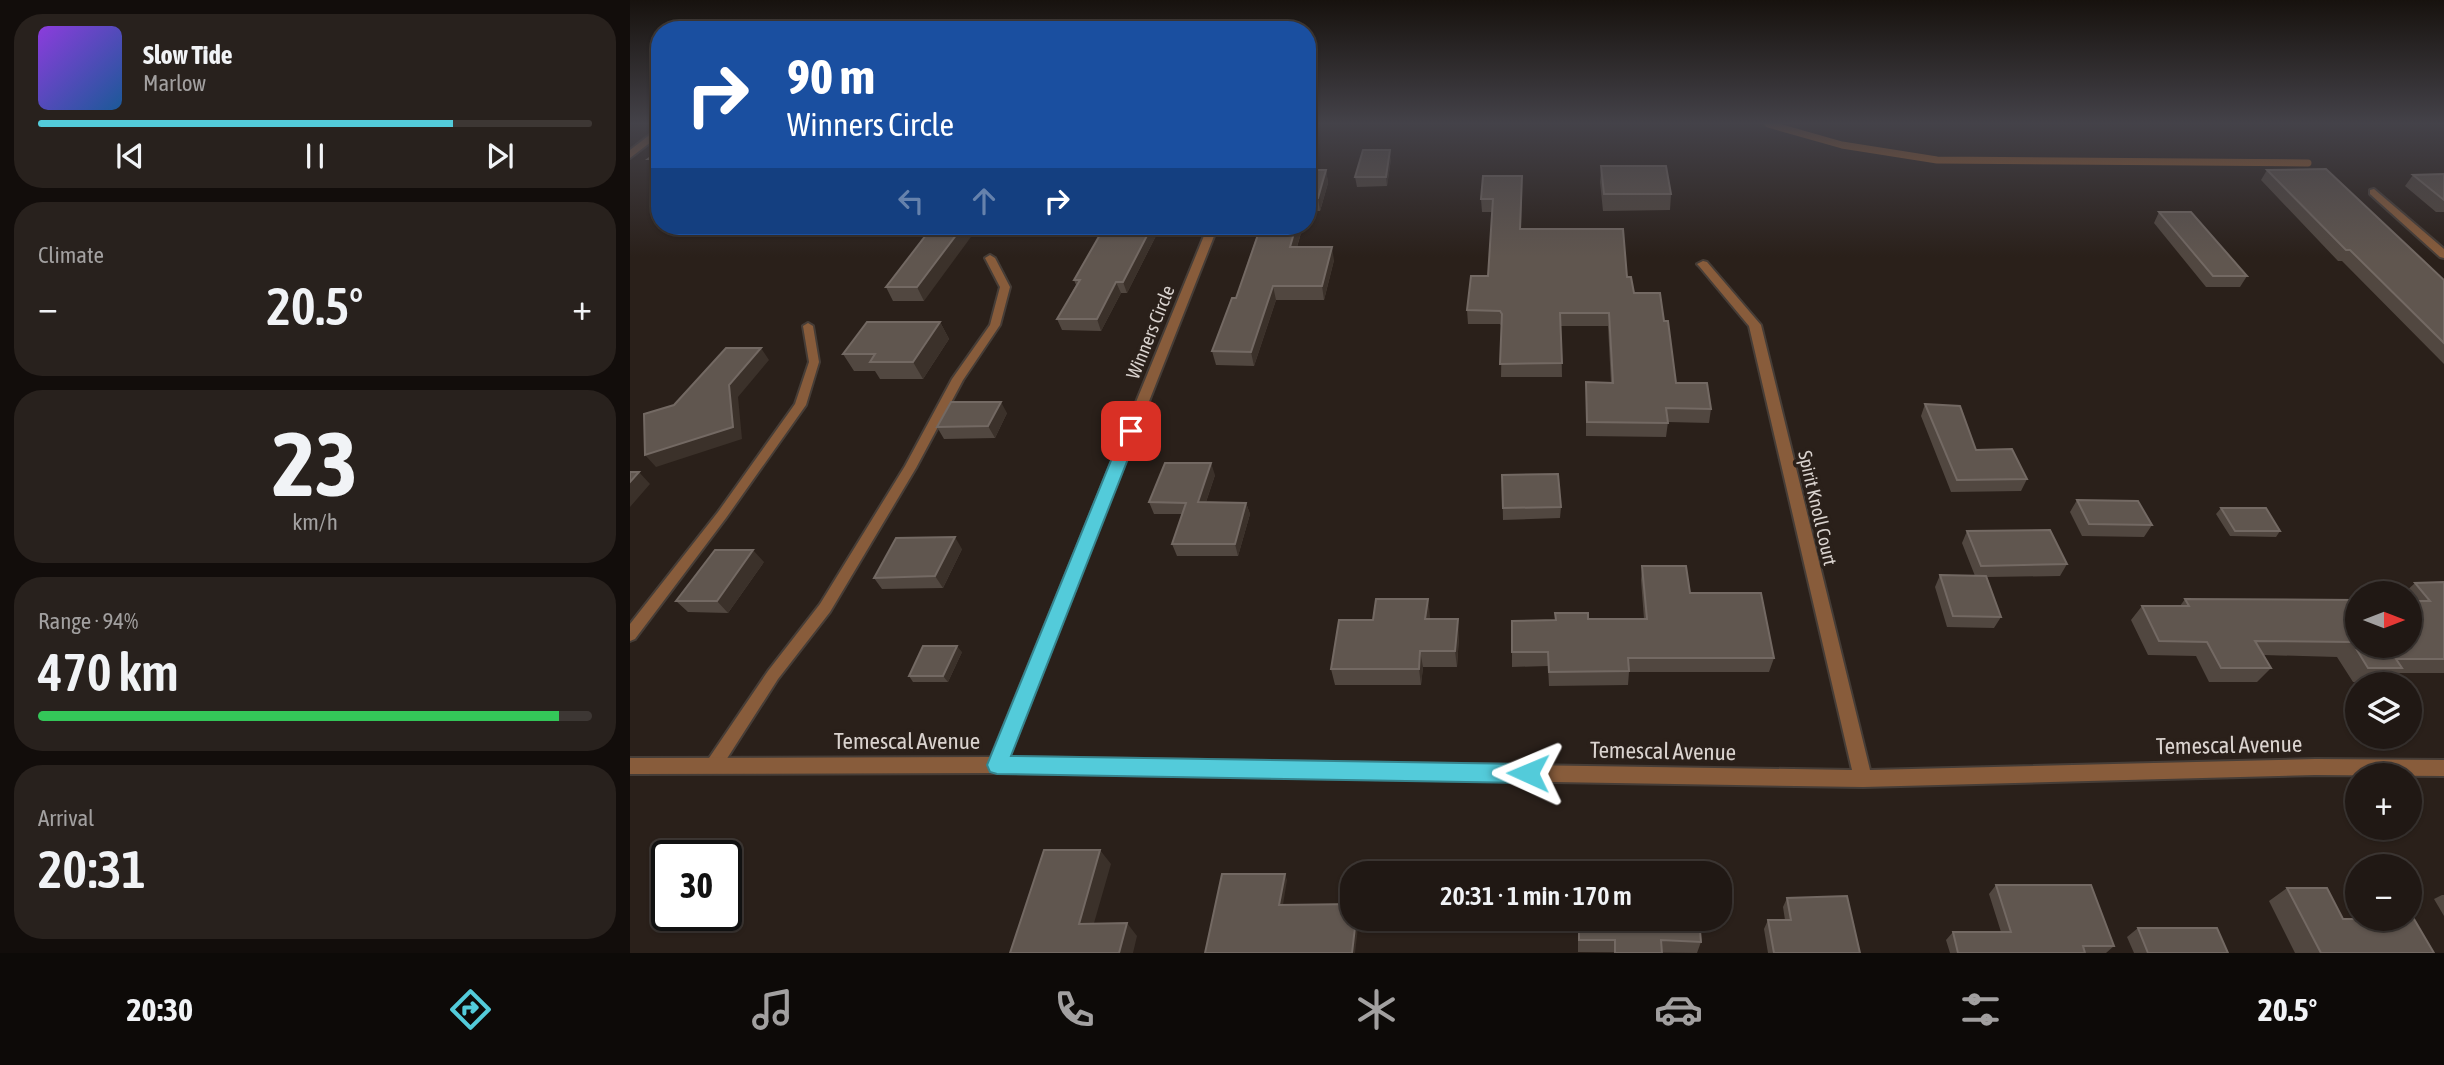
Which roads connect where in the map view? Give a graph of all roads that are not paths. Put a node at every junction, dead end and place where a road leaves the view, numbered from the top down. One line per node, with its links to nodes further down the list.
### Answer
1 (2374, 192): 3 (street)
2 (1209, 235): 8 (street, Winners Circle)
3 (2444, 255)
4 (990, 258): 10 (lane)
5 (1703, 264): 12 (street, Spirit Knoll Court)
6 (808, 326): 7 (lane)
7 (630, 635)
8 (997, 765): 10 (street, Temescal Avenue); 12 (street, Temescal Avenue)
9 (630, 766): 10 (street, Temescal Avenue)
10 (713, 766)
11 (2444, 768): 12 (street, Temescal Avenue)
12 (1863, 779)

